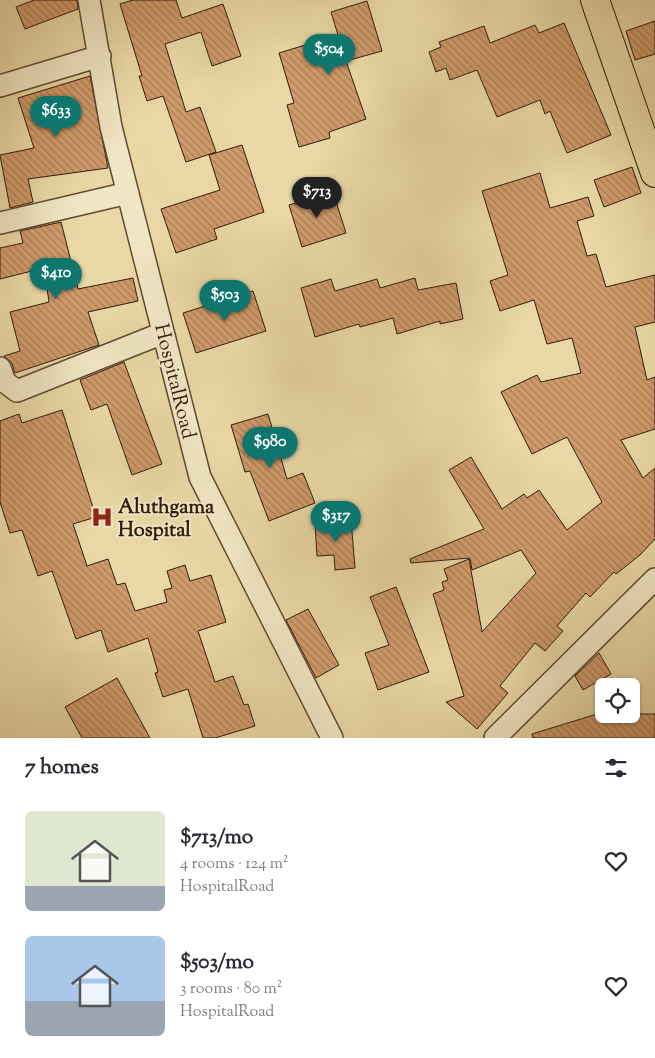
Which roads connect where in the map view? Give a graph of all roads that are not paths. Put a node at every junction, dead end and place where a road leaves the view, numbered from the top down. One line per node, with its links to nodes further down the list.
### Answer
1 (89, 0): 3 (street, HospitalRoad)
2 (595, 0): 5 (main road)
3 (100, 56): 4 (street); 6 (street, HospitalRoad)
4 (0, 86)
5 (655, 173)
6 (128, 193): 7 (street); 8 (street, HospitalRoad)
7 (0, 223)
8 (163, 333): 9 (street); 11 (street, HospitalRoad)
9 (0, 368)
10 (655, 579): 12 (street)
11 (332, 738)
12 (495, 738)

